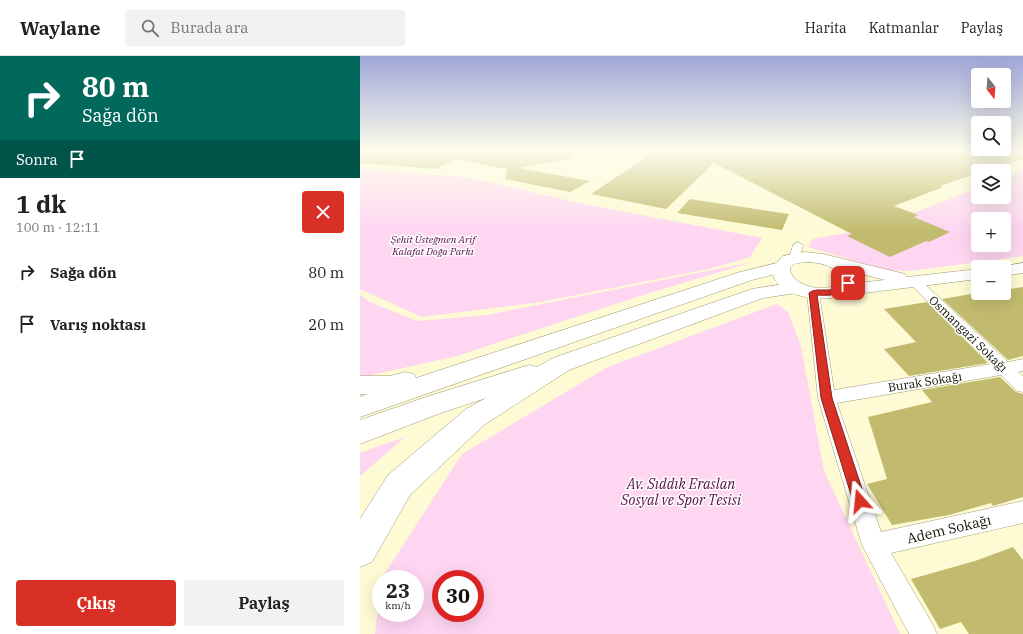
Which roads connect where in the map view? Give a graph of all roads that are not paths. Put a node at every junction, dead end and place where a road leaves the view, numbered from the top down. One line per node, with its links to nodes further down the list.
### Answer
1 (791, 257): 2 (main road); 7 (main road); 9 (main road)
2 (826, 259): 6 (main road); 8 (main road)
3 (1023, 268): 4 (main road)
4 (1011, 269)
5 (971, 275): 6 (main road)
6 (914, 281): 8 (main road); 12 (street, Osmangazi Sokağı)
7 (804, 291): 8 (main road); 10 (main road); 15 (street)
8 (838, 291)
9 (591, 328): 13 (main road); 16 (main road)
10 (561, 364): 17 (main road); 20 (main road)
11 (1023, 365): 12 (street, Burak Sokağı)
12 (1004, 369): 14 (street, Osmangazi Sokağı); 15 (street, Burak Sokağı)
13 (360, 385)
14 (1023, 386)
15 (827, 398): 19 (street)
16 (360, 406)
17 (360, 432)
18 (1023, 512): 19 (street, Adem Sokağı)
19 (874, 545): 21 (street)
20 (360, 550)
21 (924, 634)

